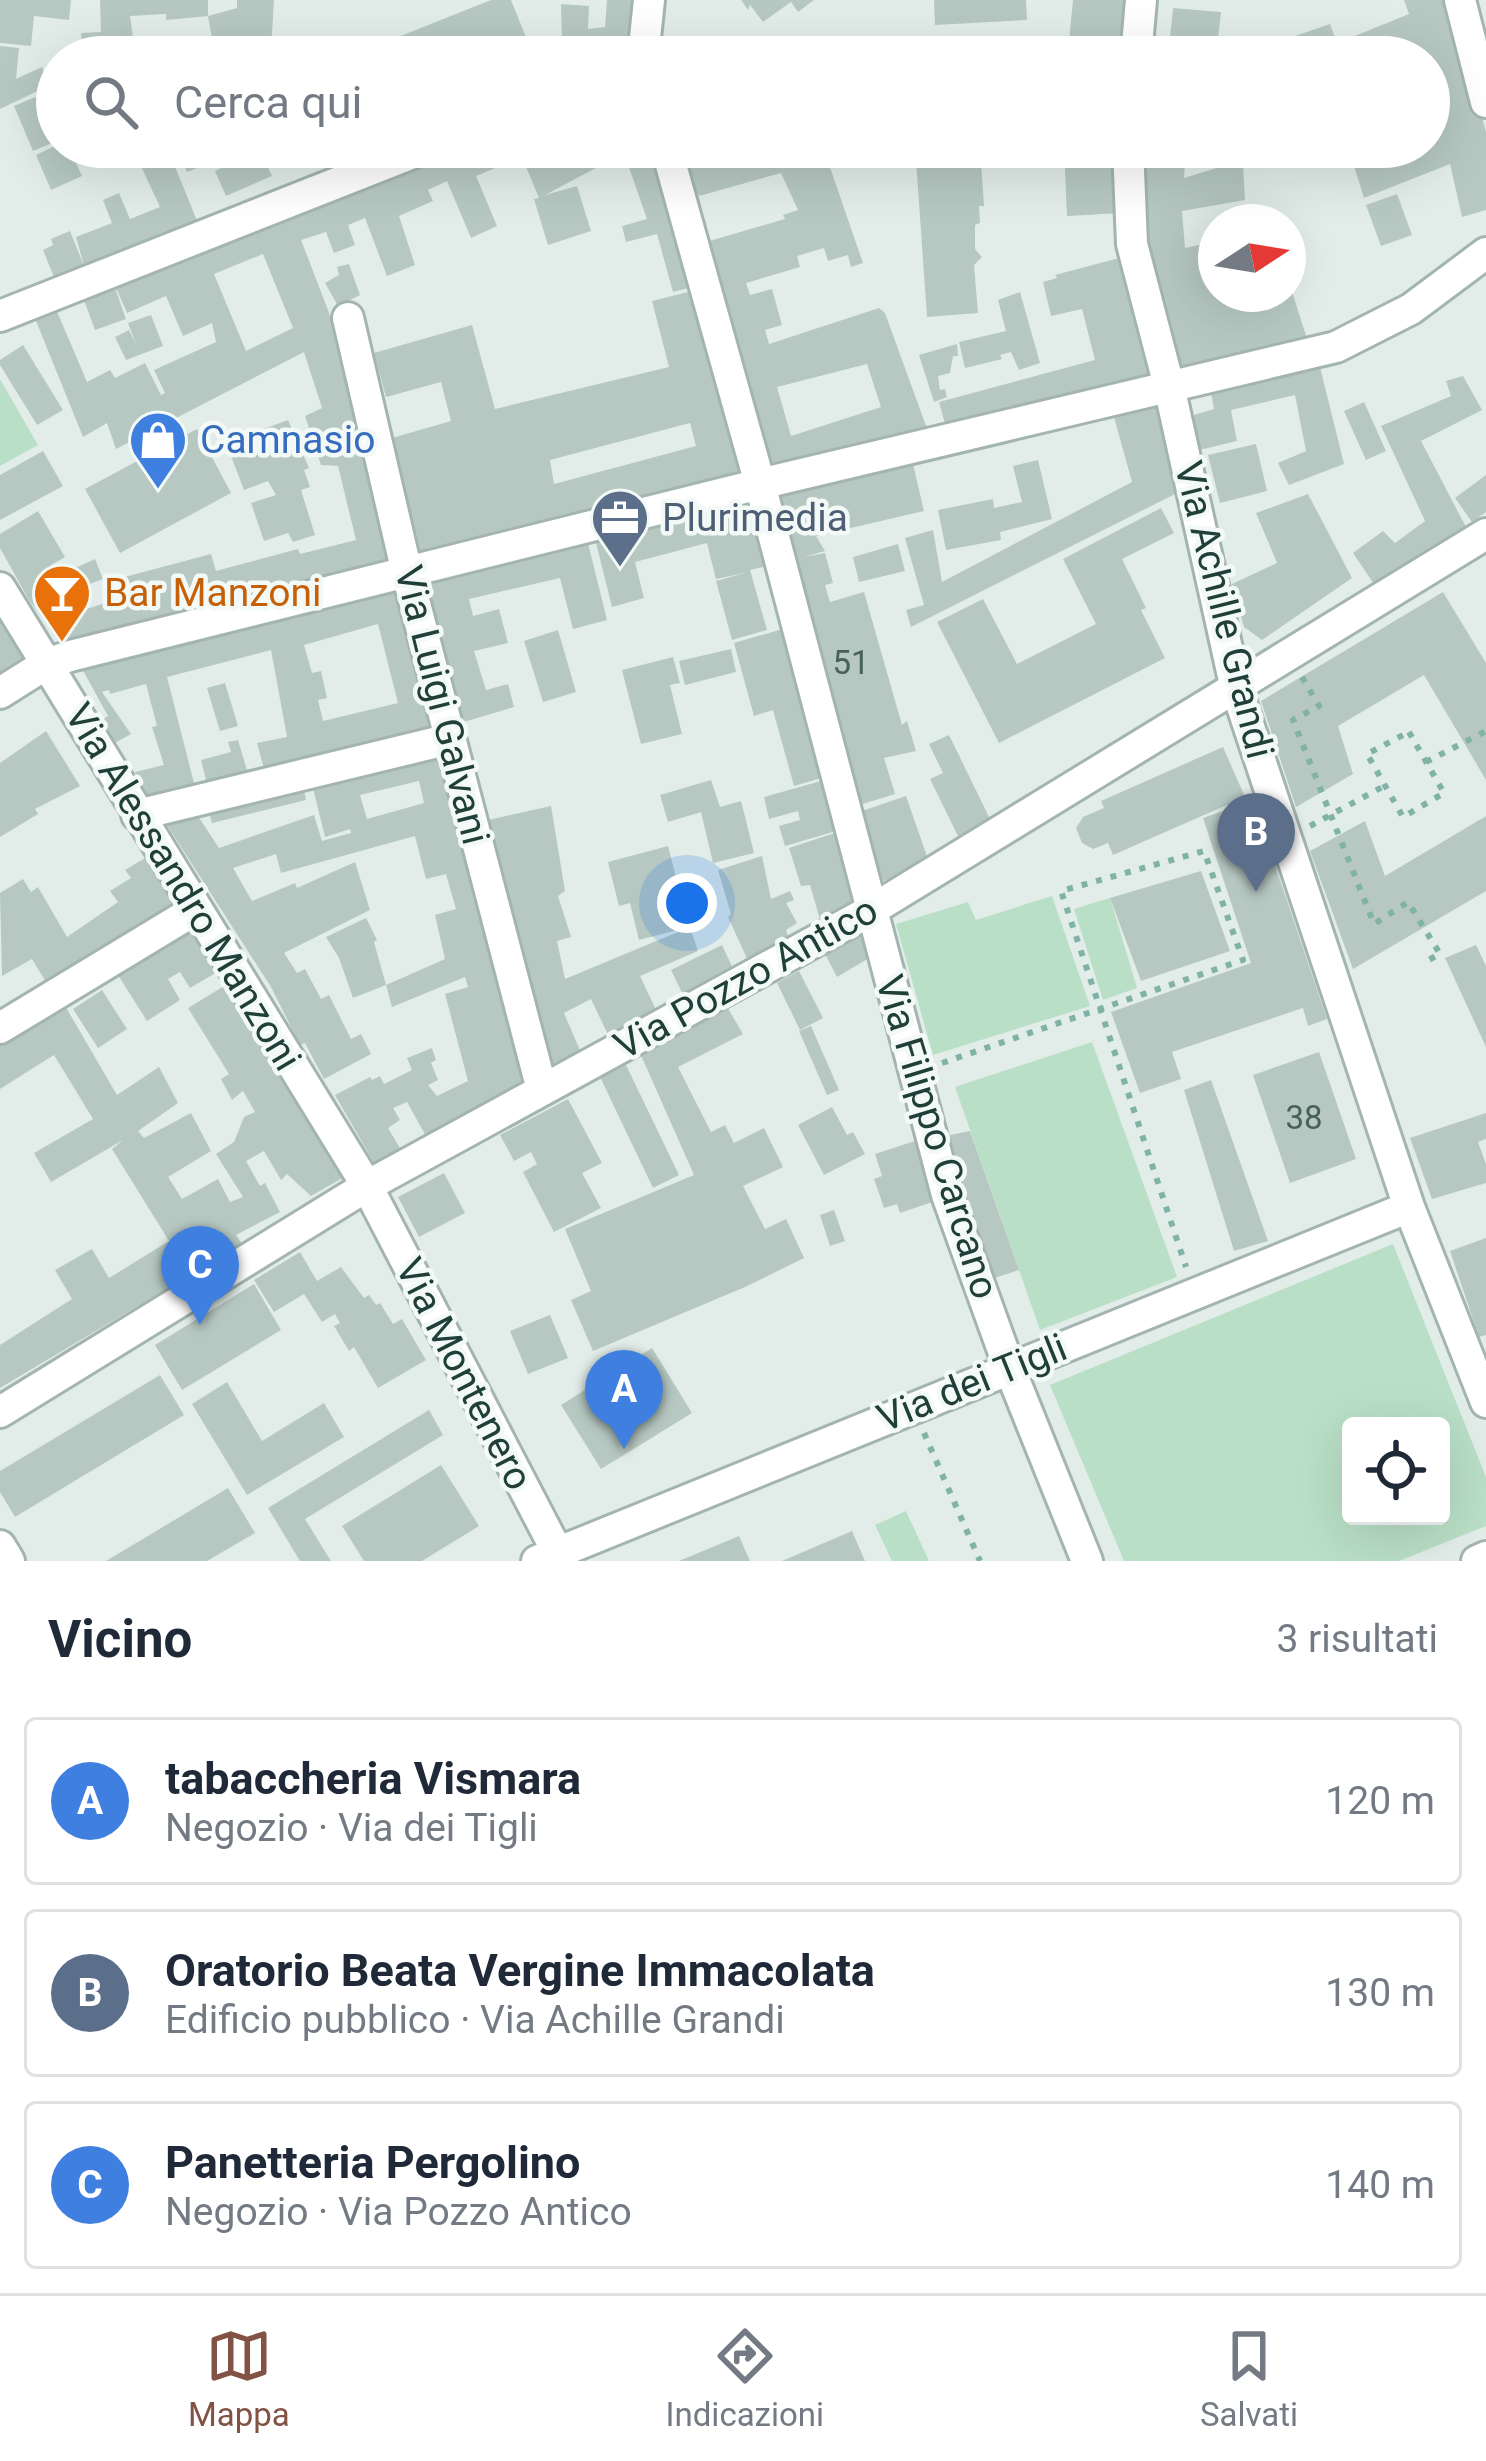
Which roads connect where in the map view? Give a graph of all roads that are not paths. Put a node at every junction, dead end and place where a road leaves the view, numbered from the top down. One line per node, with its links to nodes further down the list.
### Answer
1 (649, 0): 4 (street)
2 (1141, 0): 5 (street)
3 (1460, 0): 6 (street)
4 (645, 36)
5 (1138, 36)
6 (1486, 102)
7 (375, 168): 11 (street)
8 (672, 168): 14 (street, Via Filippo Carcano)
9 (1130, 168): 13 (street, Via Achille Grandi)
10 (1486, 253): 13 (street)
11 (0, 316)
12 (348, 318): 16 (street, Via Luigi Galvani)
13 (1169, 386): 14 (street); 19 (street, Via Achille Grandi)
14 (760, 484): 16 (street); 24 (street, Via Filippo Carcano)
15 (1486, 534): 19 (street, Via Pozzo Antico)
16 (407, 573): 18 (street); 21 (street, Via Luigi Galvani)
17 (0, 588): 18 (street, Via Alessandro Manzoni)
18 (46, 664): 20 (street); 22 (street, Via Alessandro Manzoni)
19 (1235, 685): 24 (street, Via Pozzo Antico); 28 (street, Via Achille Grandi)
20 (0, 694)
21 (450, 739): 22 (street); 26 (street, Via Luigi Galvani)
22 (136, 815): 23 (street, Via Alessandro Manzoni)
23 (195, 910): 25 (street); 27 (street, Via Alessandro Manzoni)
24 (870, 911): 26 (street, Via Pozzo Antico); 29 (street, Via Filippo Carcano)
25 (0, 1028)
26 (542, 1090): 27 (street, Via Pozzo Antico)
27 (367, 1186): 31 (street, Via Pozzo Antico); 34 (street, Via Montenero)
28 (1409, 1207): 29 (street, Via dei Tigli); 30 (street, Via Achille Grandi)
29 (1009, 1367): 34 (street, Via dei Tigli); 36 (street, Via Filippo Carcano)
30 (1486, 1402)
31 (0, 1412)
32 (0, 1546): 35 (street)
33 (1486, 1557): 37 (street)
34 (552, 1558)
35 (9, 1561)
36 (1087, 1561)
37 (1477, 1561)

